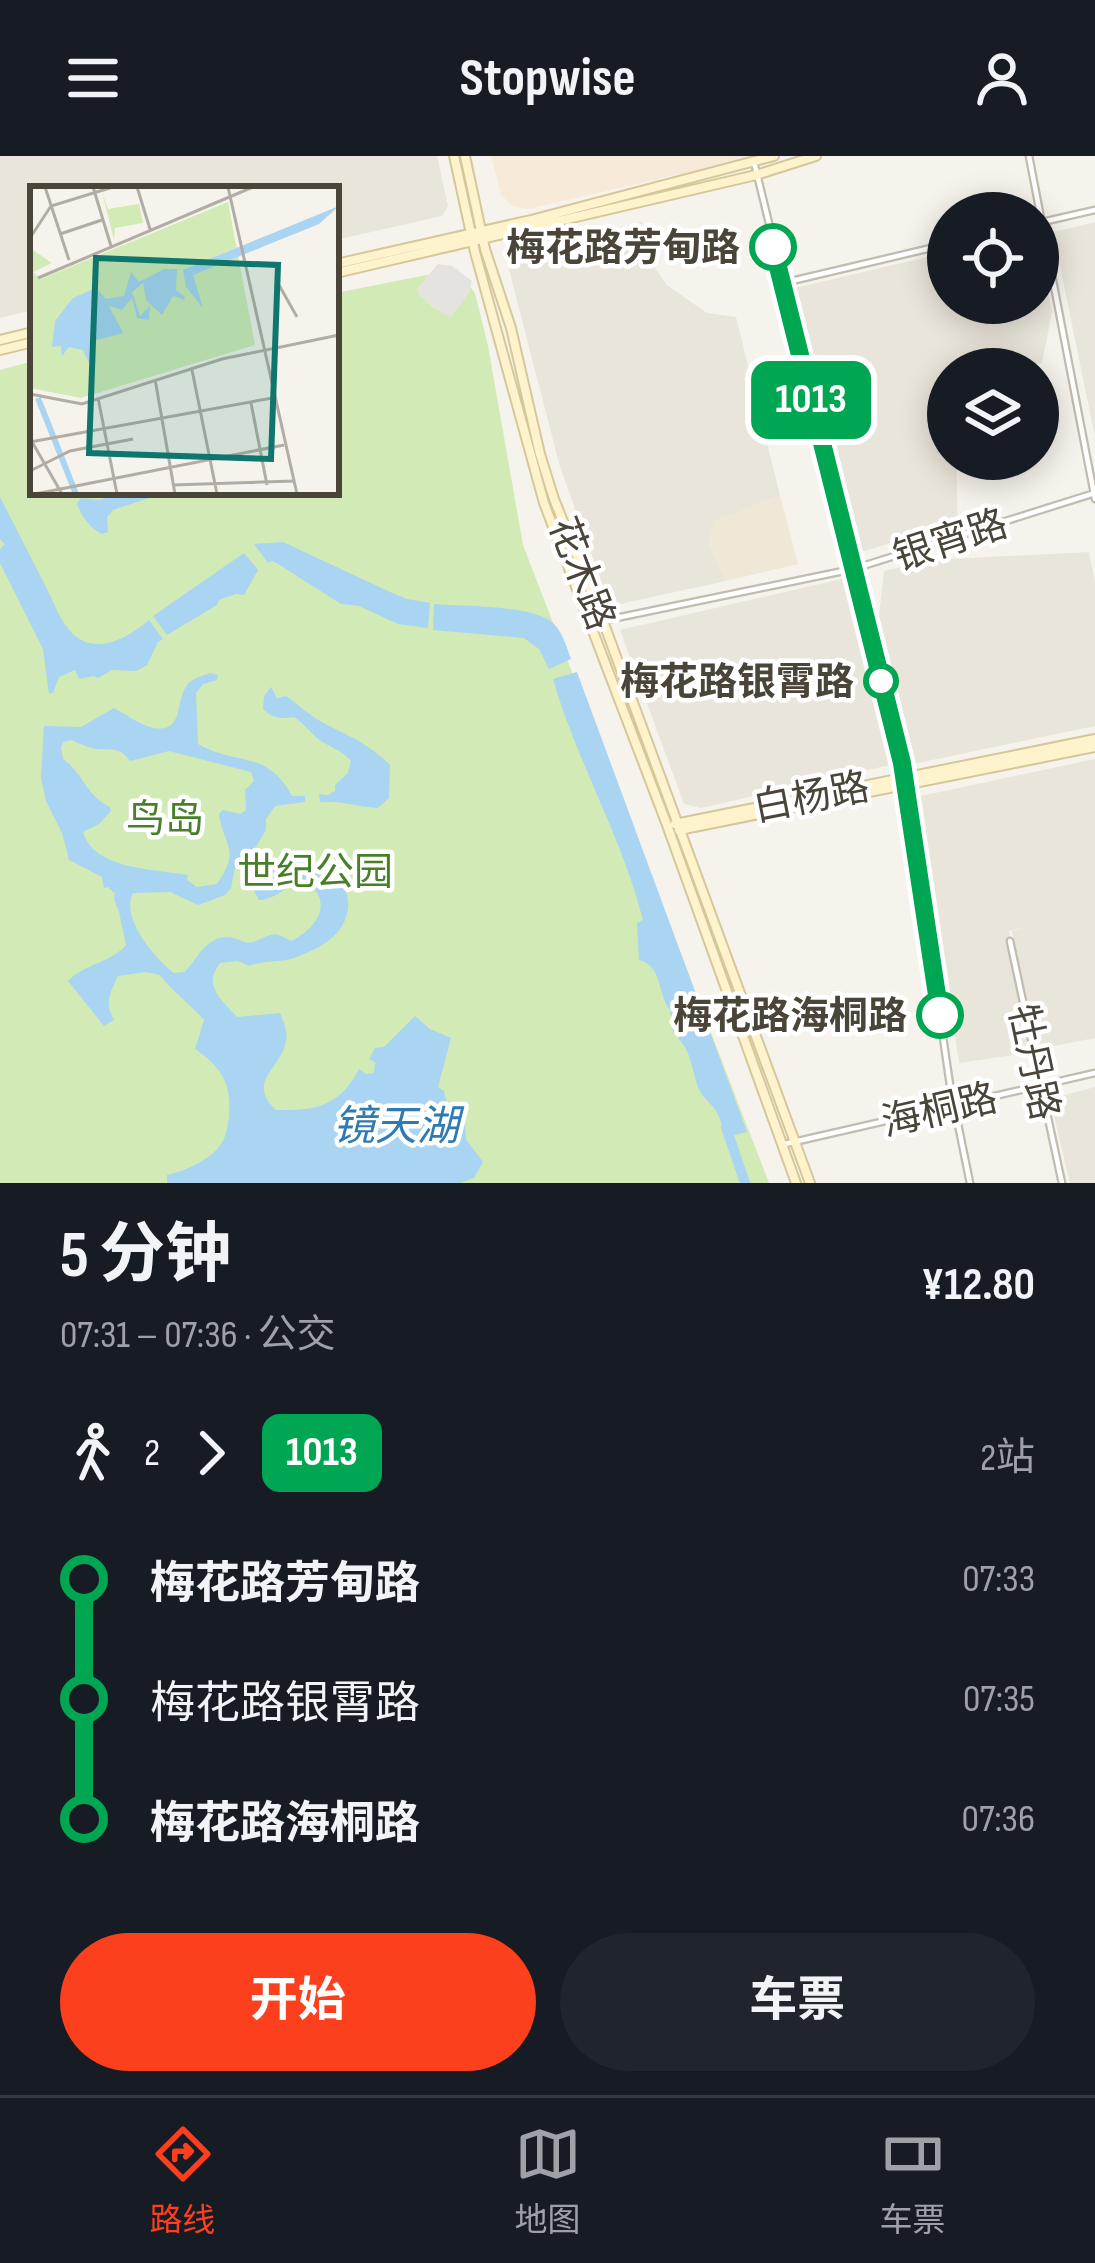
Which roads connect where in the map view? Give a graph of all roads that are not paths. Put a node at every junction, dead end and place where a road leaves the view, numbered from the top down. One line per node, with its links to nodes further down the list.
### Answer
1 (454, 156): 11 (main road, 花木路)
2 (465, 156): 11 (main road, 花木路)
3 (774, 156): 6 (main road)
4 (816, 156): 7 (main road)
5 (1029, 156): 8 (street)
6 (754, 162): 7 (street); 11 (main road)
7 (757, 175): 11 (main road); 14 (street)
8 (1035, 192)
9 (1095, 210): 10 (street)
10 (1059, 219)
11 (477, 236): 13 (main road); 22 (main road, 花木路); 23 (main road, 花木路)
12 (927, 249): 14 (street)
13 (339, 267)
14 (783, 283): 21 (street)
15 (1059, 317): 20 (street)
16 (30, 333): 17 (main road)
17 (0, 340)
18 (30, 343): 19 (main road)
19 (0, 350)
20 (1095, 495): 21 (street, 银宵路)
21 (853, 569): 22 (street, 银宵路); 25 (street)
22 (603, 621): 23 (street, 银宵路); 26 (main road, 花木路)
23 (592, 623): 26 (main road, 花木路)
24 (1095, 743): 25 (main road, 白杨路)
25 (905, 781): 26 (main road, 白杨路); 30 (street)
26 (673, 828): 31 (main road, 花木路); 32 (main road, 花木路)
27 (1010, 941): 29 (street, 牡丹路)
28 (1095, 1073): 29 (street, 海桐路)
29 (1040, 1086): 30 (street, 海桐路); 36 (street, 牡丹路)
30 (953, 1106): 31 (street, 海桐路); 35 (street)
31 (796, 1142): 32 (street, 海桐路); 34 (main road, 花木路)
32 (782, 1145): 33 (main road, 花木路)
33 (796, 1183)
34 (811, 1183)
35 (970, 1183)
36 (1062, 1183)

